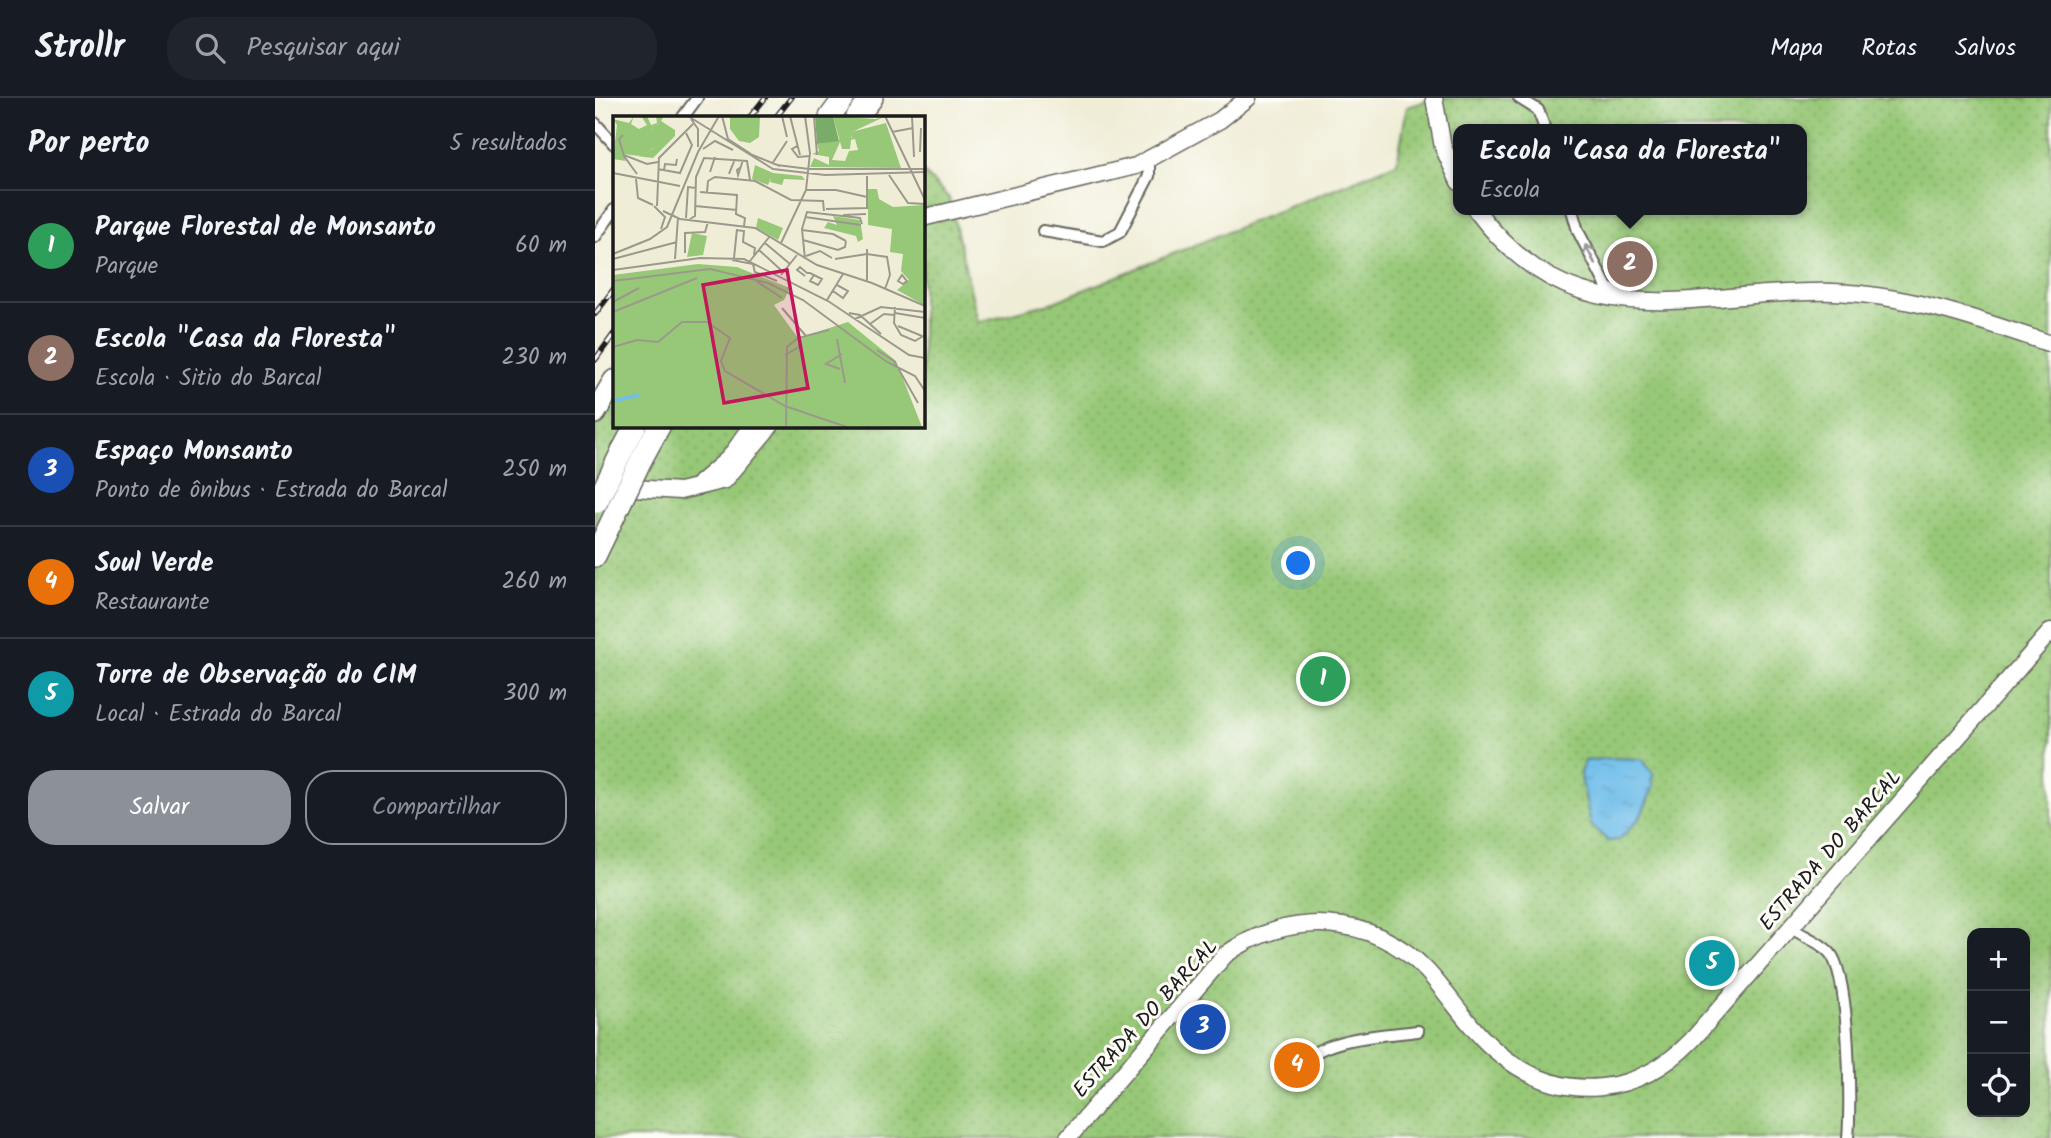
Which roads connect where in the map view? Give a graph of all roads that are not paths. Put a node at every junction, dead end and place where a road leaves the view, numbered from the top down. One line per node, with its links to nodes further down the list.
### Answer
1 (697, 98): 7 (street)
2 (844, 98): 8 (highway)
3 (872, 98): 9 (highway)
4 (1248, 98): 13 (street)
5 (1519, 98): 11 (street)
6 (1434, 105): 14 (street)
7 (684, 116)
8 (831, 116)
9 (858, 116)
10 (595, 123): 12 (street)
11 (1543, 124)
12 (613, 143)
13 (1149, 160): 18 (street); 19 (street)
14 (1453, 170)
15 (613, 211): 20 (street)
16 (1480, 215): 22 (street)
17 (1573, 215): 22 (street, one-way to 17)
18 (924, 218)
19 (1043, 231)
20 (595, 237)
21 (1638, 281): 22 (street)
22 (1607, 294): 23 (street)
23 (2051, 344)
24 (613, 383): 25 (highway)
25 (595, 413)
26 (636, 427): 30 (highway)
27 (658, 427): 30 (highway)
28 (752, 427): 31 (street)
29 (769, 427): 31 (street)
30 (632, 456): 32 (highway, bridge); 33 (highway, bridge)
31 (693, 489): 32 (street)
32 (596, 497)
33 (595, 556)
34 (2051, 631): 35 (street, ESTRADA DO BARCAL)
35 (1790, 928): 38 (street, ESTRADA DO BARCAL); 39 (street)
36 (1418, 1031): 37 (street)
37 (1304, 1060)
38 (1068, 1138)
39 (1847, 1138)

